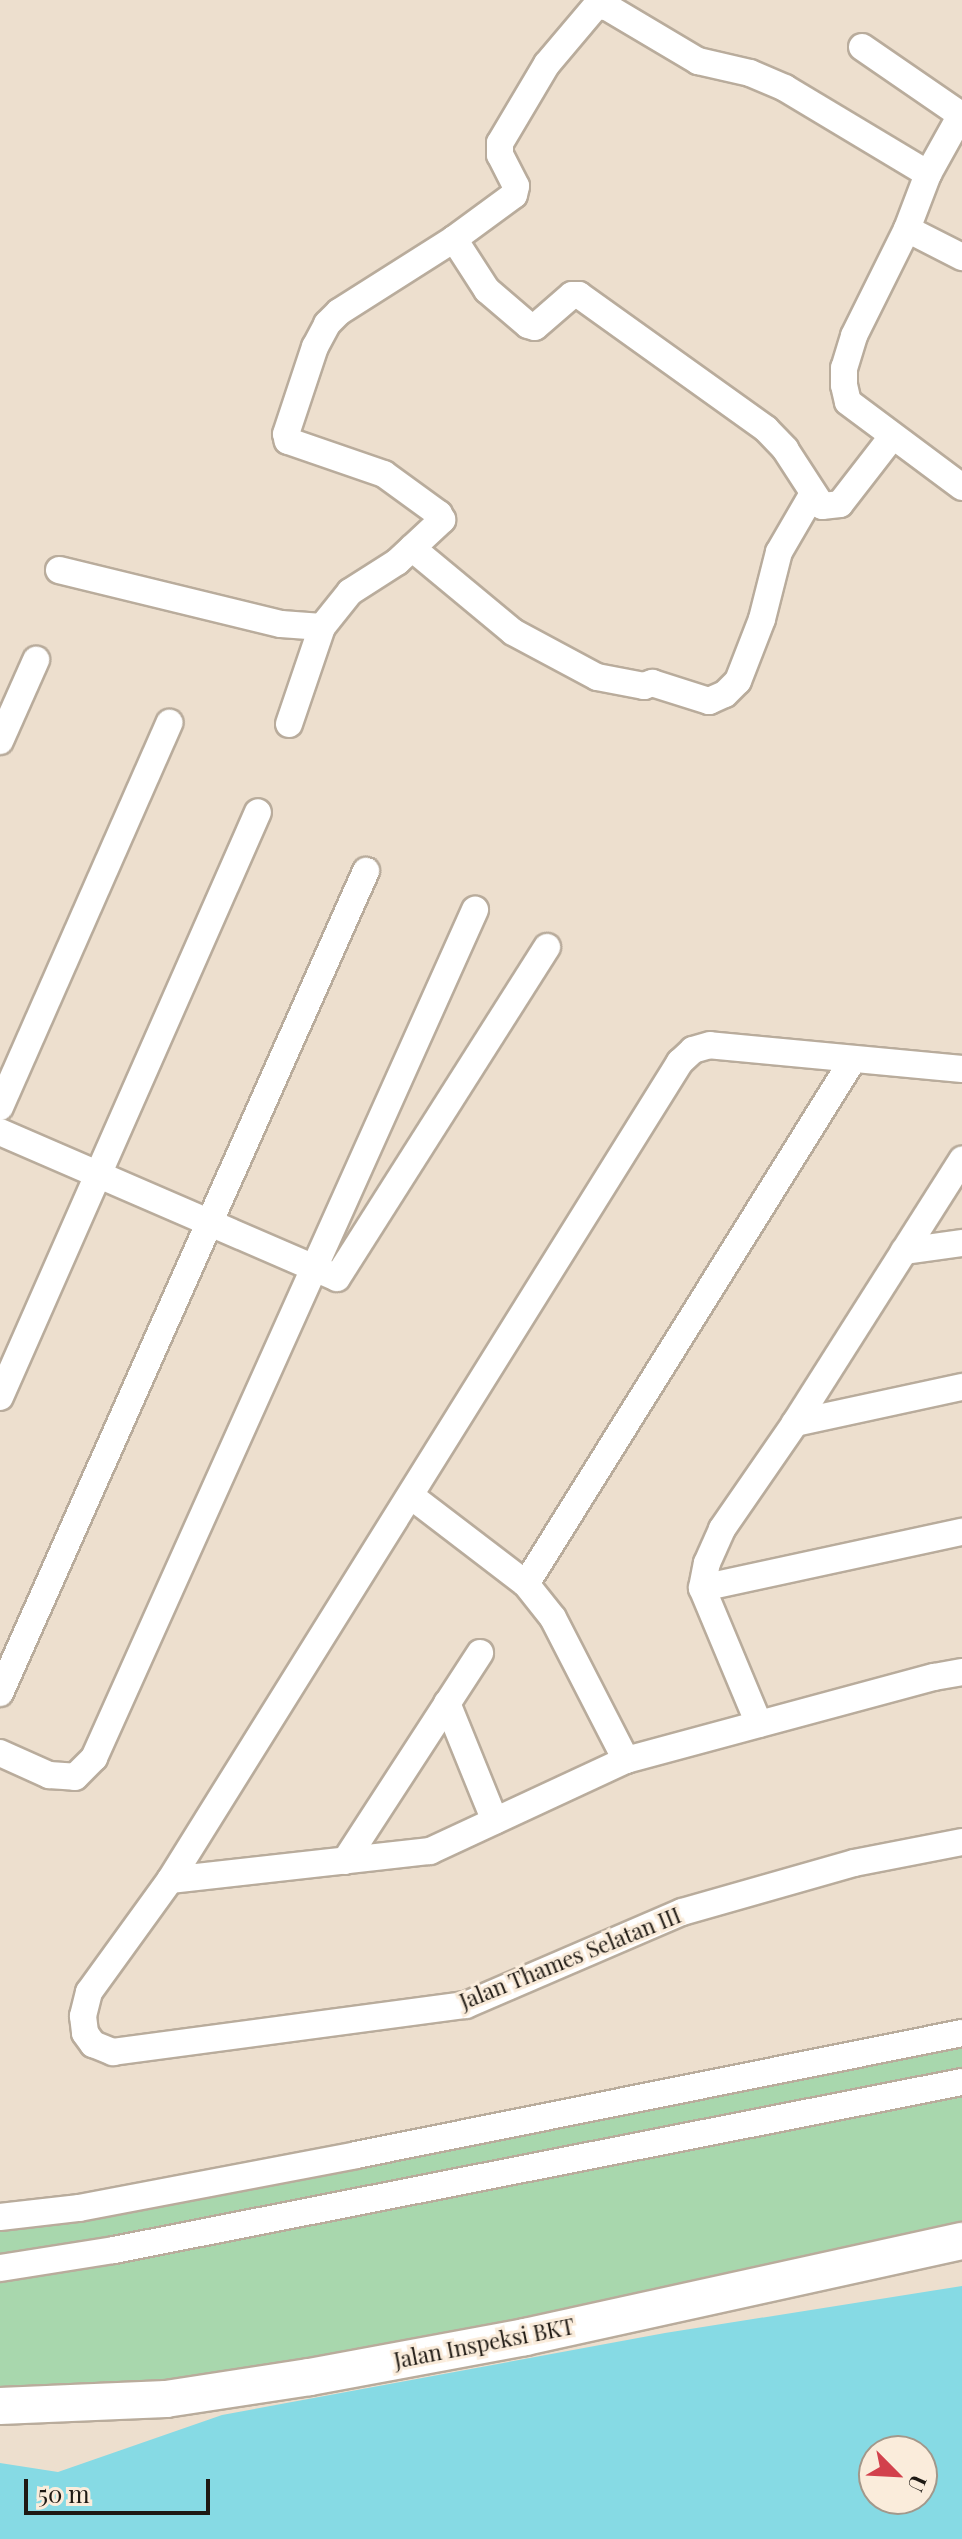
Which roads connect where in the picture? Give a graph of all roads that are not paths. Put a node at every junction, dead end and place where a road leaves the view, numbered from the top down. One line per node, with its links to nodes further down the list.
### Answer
1 (598, 3): 4 (street); 6 (street)
2 (862, 47): 3 (street)
3 (962, 114): 4 (street)
4 (928, 174): 5 (street)
5 (907, 229): 7 (street); 8 (street)
6 (454, 239): 10 (street); 11 (street)
7 (962, 257)
8 (892, 437): 9 (street); 10 (street)
9 (962, 487)
10 (812, 495): 11 (street)
11 (412, 548): 13 (street)
12 (59, 570): 13 (street)
13 (322, 627): 16 (street)
14 (36, 660): 17 (street)
15 (169, 723): 24 (street)
16 (289, 724)
17 (0, 741)
18 (258, 812): 27 (street)
19 (366, 871): 28 (street)
20 (475, 910): 31 (street)
21 (547, 947): 31 (street)
22 (852, 1061): 23 (street); 35 (street); 37 (street)
23 (962, 1069)
24 (0, 1107)
25 (0, 1132): 27 (street)
26 (962, 1160): 30 (street)
27 (98, 1175): 28 (street); 33 (street)
28 (209, 1222): 31 (street); 41 (street)
29 (962, 1243): 30 (street)
30 (904, 1251): 34 (street)
31 (315, 1267): 44 (street)
32 (962, 1387): 34 (street)
33 (0, 1397)
34 (795, 1423): 38 (street)
35 (411, 1496): 37 (street); 49 (street)
36 (962, 1532): 38 (street)
37 (526, 1584): 45 (street)
38 (702, 1588): 43 (street)
39 (480, 1653): 42 (street)
40 (962, 1672): 43 (street)
41 (0, 1693)
42 (447, 1703): 46 (street); 48 (street)
43 (759, 1724): 45 (street)
44 (0, 1753)
45 (626, 1760): 46 (street)
46 (495, 1821): 48 (street)
47 (962, 1842): 49 (street, Jalan Thames Selatan III)
48 (345, 1861): 49 (street)
49 (170, 1880)
50 (962, 2033): 52 (street)
51 (962, 2082): 54 (street)
52 (0, 2217)
53 (962, 2241): 55 (street, Jalan Inspeksi BKT)
54 (0, 2268)
55 (0, 2406)

